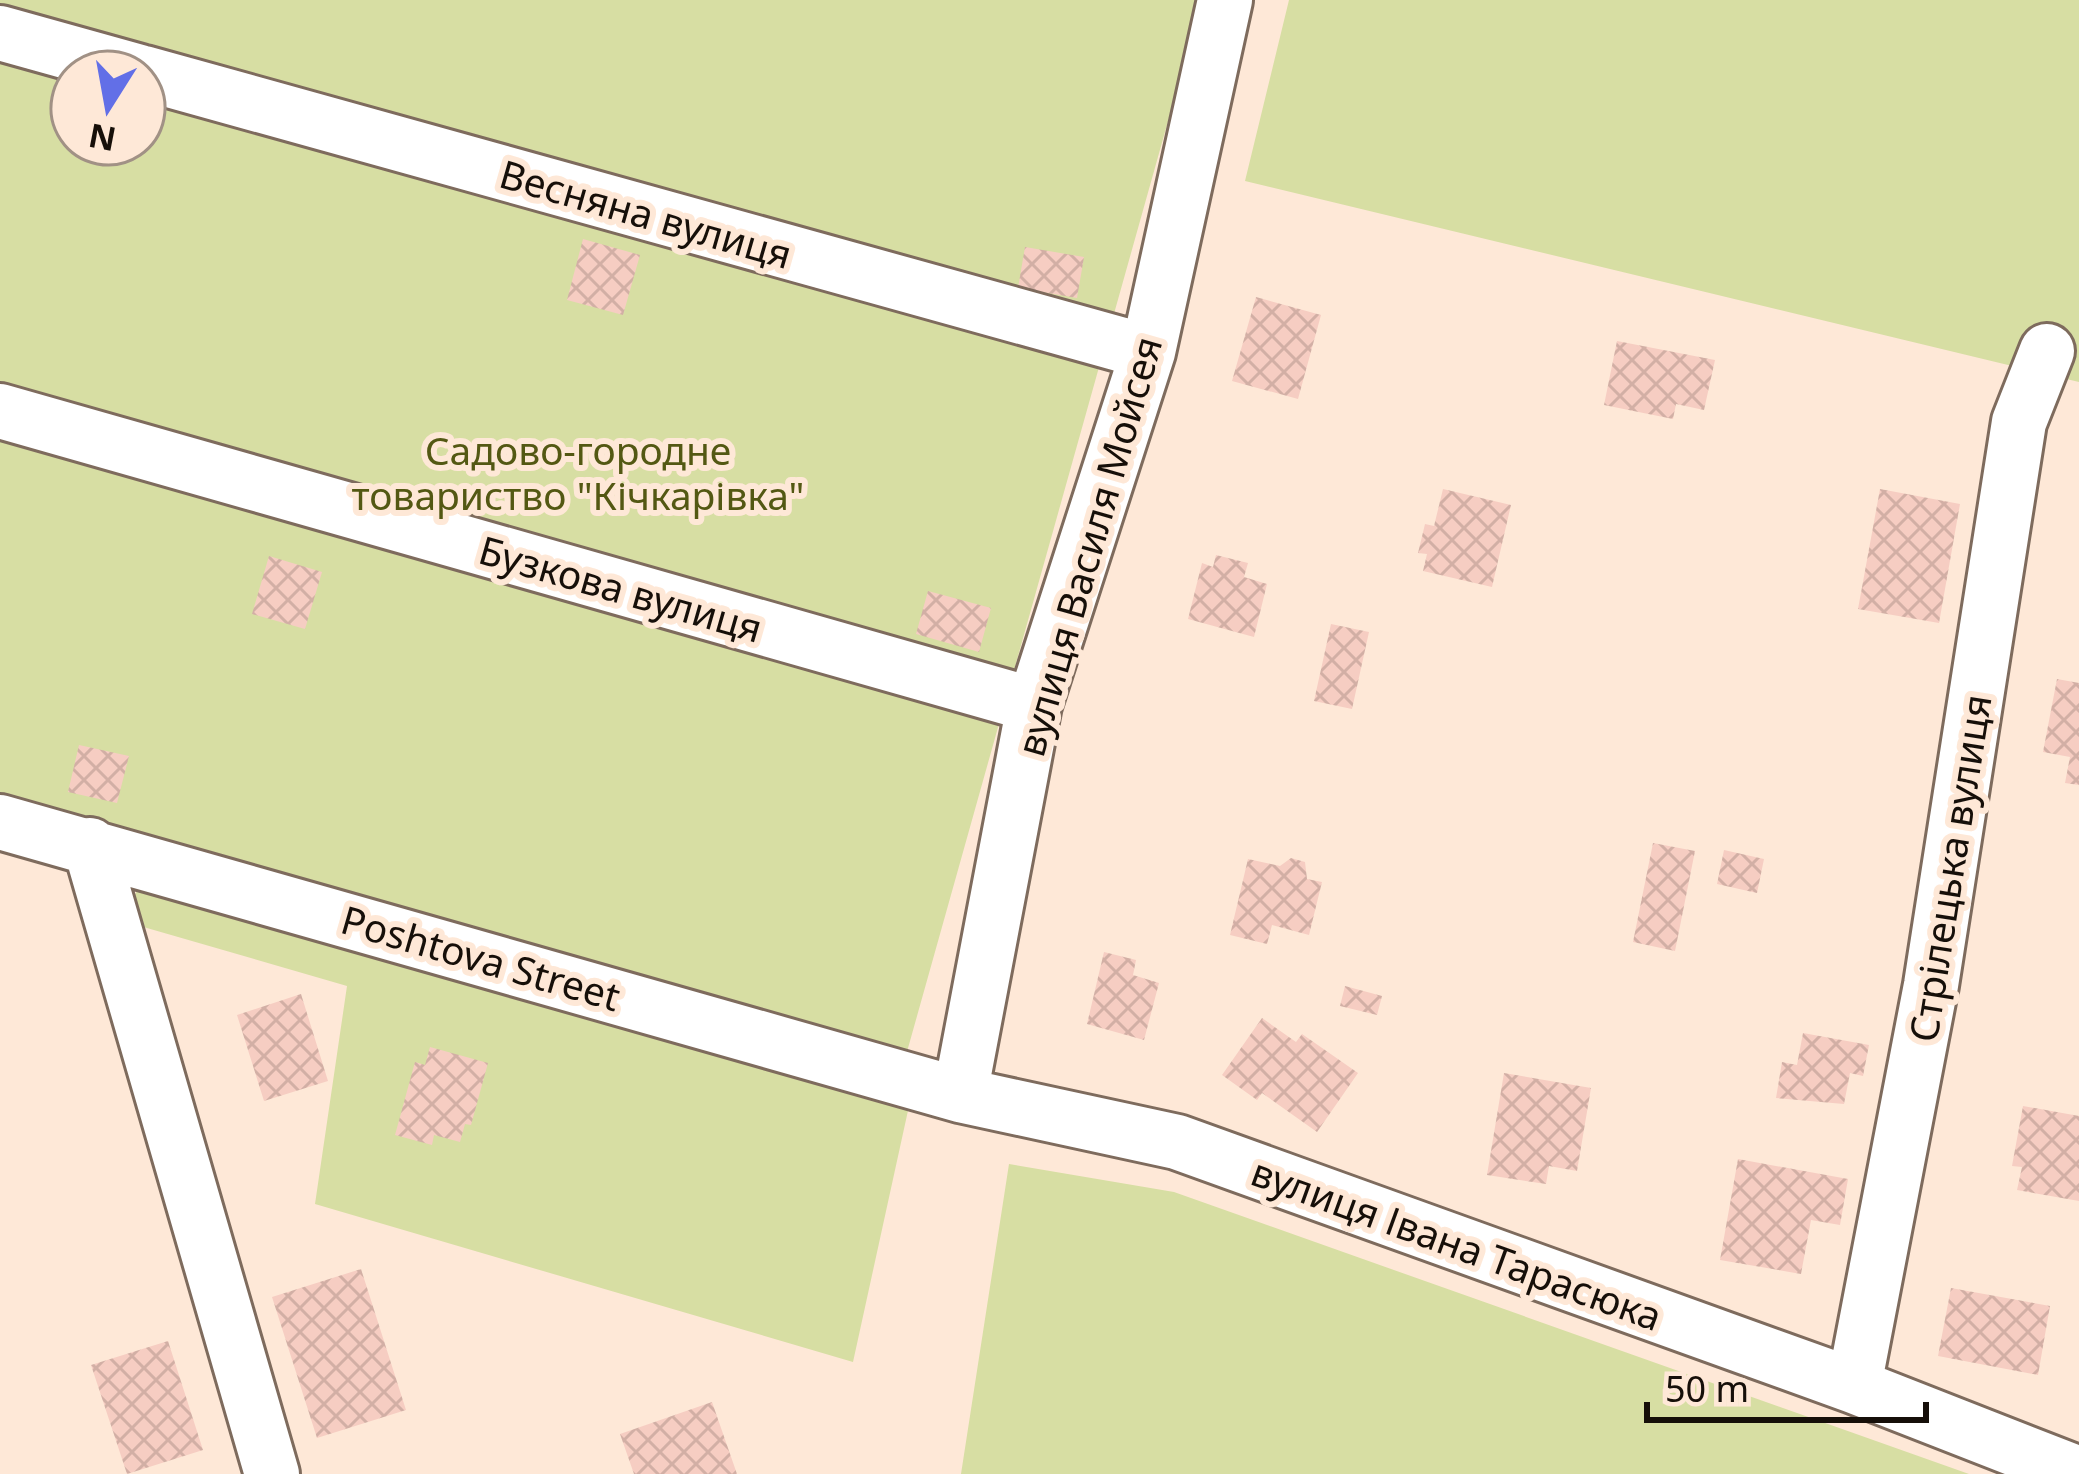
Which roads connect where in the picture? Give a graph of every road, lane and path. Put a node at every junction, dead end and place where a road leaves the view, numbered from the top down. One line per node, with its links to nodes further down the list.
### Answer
1 (1226, 0): 6 (street, вулиця Василя Мойсея)
2 (0, 33): 3 (street, Весняна вулиця)
3 (53, 48)
4 (168, 80): 6 (street, Весняна вулиця)
5 (2047, 351): 12 (street, Стрілецька вулиця)
6 (1148, 352): 8 (street, вулиця Василя Мойсея)
7 (0, 411): 8 (street, Бузкова вулиця)
8 (1034, 705): 11 (street, вулиця Василя Мойсея)
9 (0, 822): 10 (street, Poshtova Street)
10 (90, 845): 11 (street, Poshtova Street); 13 (street)
11 (960, 1095): 12 (street, вулиця Івана Тарасюка)
12 (1854, 1386): 14 (street, вулиця Івана Тарасюка)
13 (272, 1474)
14 (2079, 1474)

